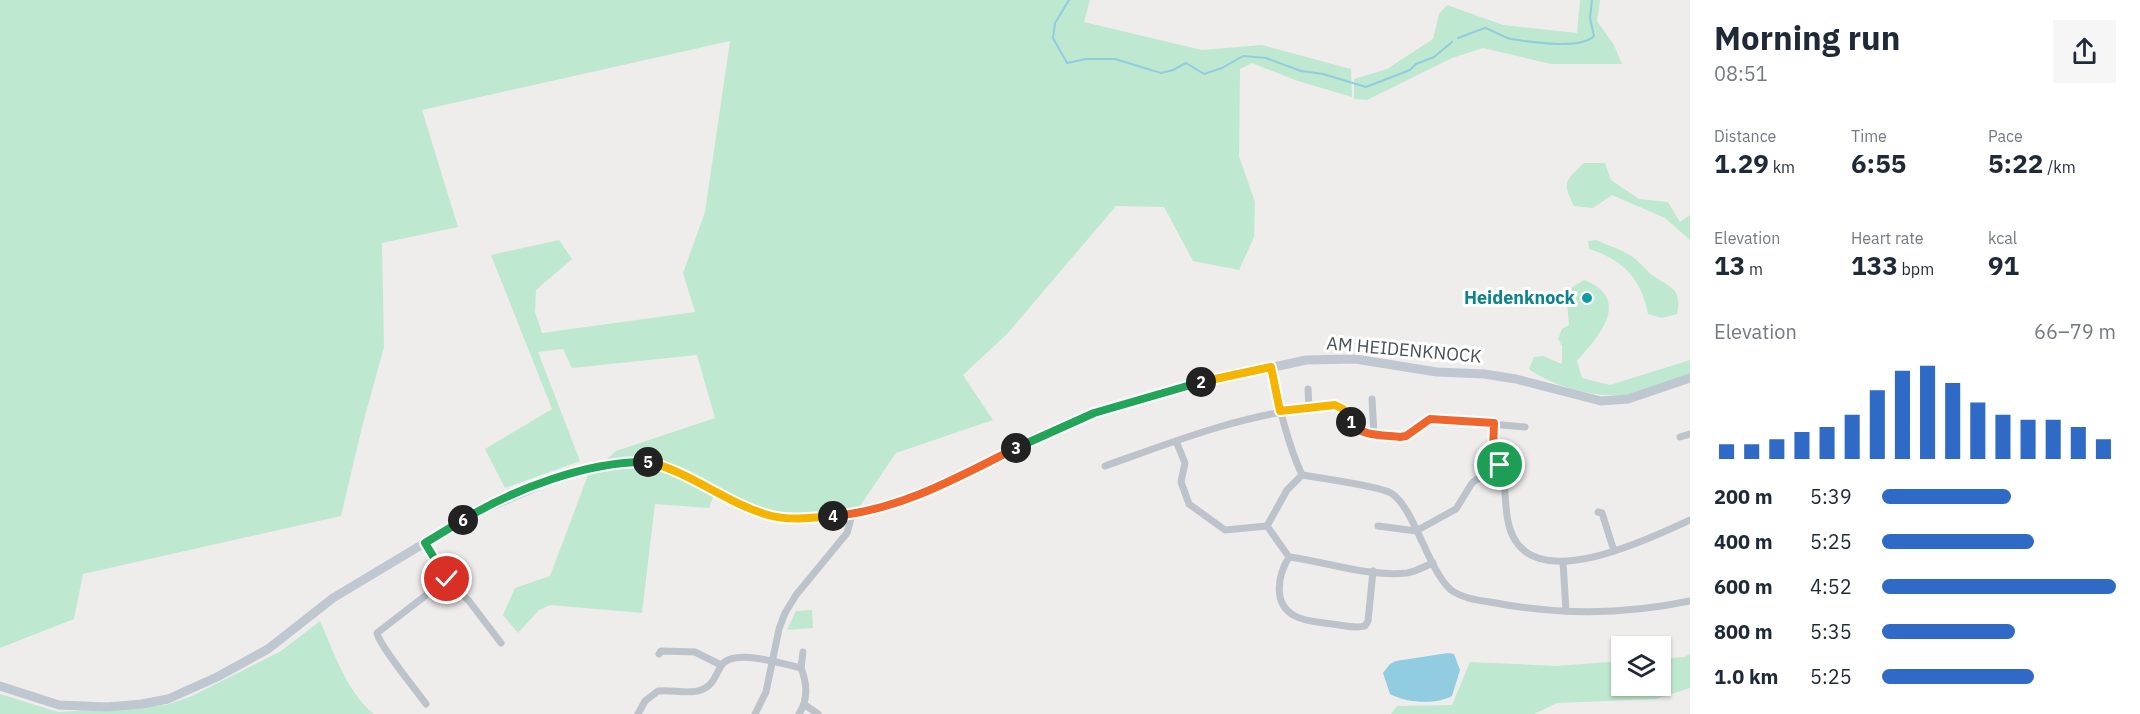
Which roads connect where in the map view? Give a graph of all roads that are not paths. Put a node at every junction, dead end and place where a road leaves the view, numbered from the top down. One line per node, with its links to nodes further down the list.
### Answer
1 (1271, 367): 2 (street, AM HEIDENKNOCK); 6 (street); 17 (street, AM HEIDENKNOCK)
2 (1690, 378)
3 (1308, 389): 5 (street)
4 (1372, 399): 9 (street)
5 (1309, 408): 6 (street); 9 (street)
6 (1280, 411): 12 (street); 14 (street)
7 (1494, 423): 8 (street); 9 (street); 15 (street)
8 (1525, 427)
9 (1374, 434)
10 (1690, 434): 11 (street)
11 (1680, 437)
12 (1176, 441): 13 (street); 19 (street)
13 (1105, 466)
14 (1302, 475): 19 (street); 21 (street)
15 (1503, 476): 21 (street); 26 (street)
16 (1598, 512): 23 (street)
17 (852, 515): 22 (street, AM HEIDENKNOCK); 34 (street)
18 (1690, 520): 23 (street)
19 (1268, 526): 24 (street)
20 (1378, 526): 21 (street)
21 (1416, 531): 25 (street)
22 (425, 543): 28 (street); 37 (street, AM HEIDENKNOCK)
23 (1614, 551): 26 (street)
24 (1289, 558): 27 (street); 27 (street)
25 (1433, 562): 27 (street); 30 (street)
26 (1563, 562): 30 (street)
27 (1373, 571)
28 (447, 579): 31 (street); 38 (street)
29 (1690, 601): 30 (street)
30 (1566, 611)
31 (501, 643)
32 (803, 652): 36 (street)
33 (659, 654): 35 (street)
34 (773, 663): 35 (street); 36 (street); 41 (street)
35 (721, 665): 40 (street)
36 (801, 668): 39 (street)
37 (0, 686)
38 (426, 704)
39 (805, 705): 42 (street); 43 (street)
40 (638, 714)
41 (754, 714)
42 (799, 714)
43 (818, 714)

